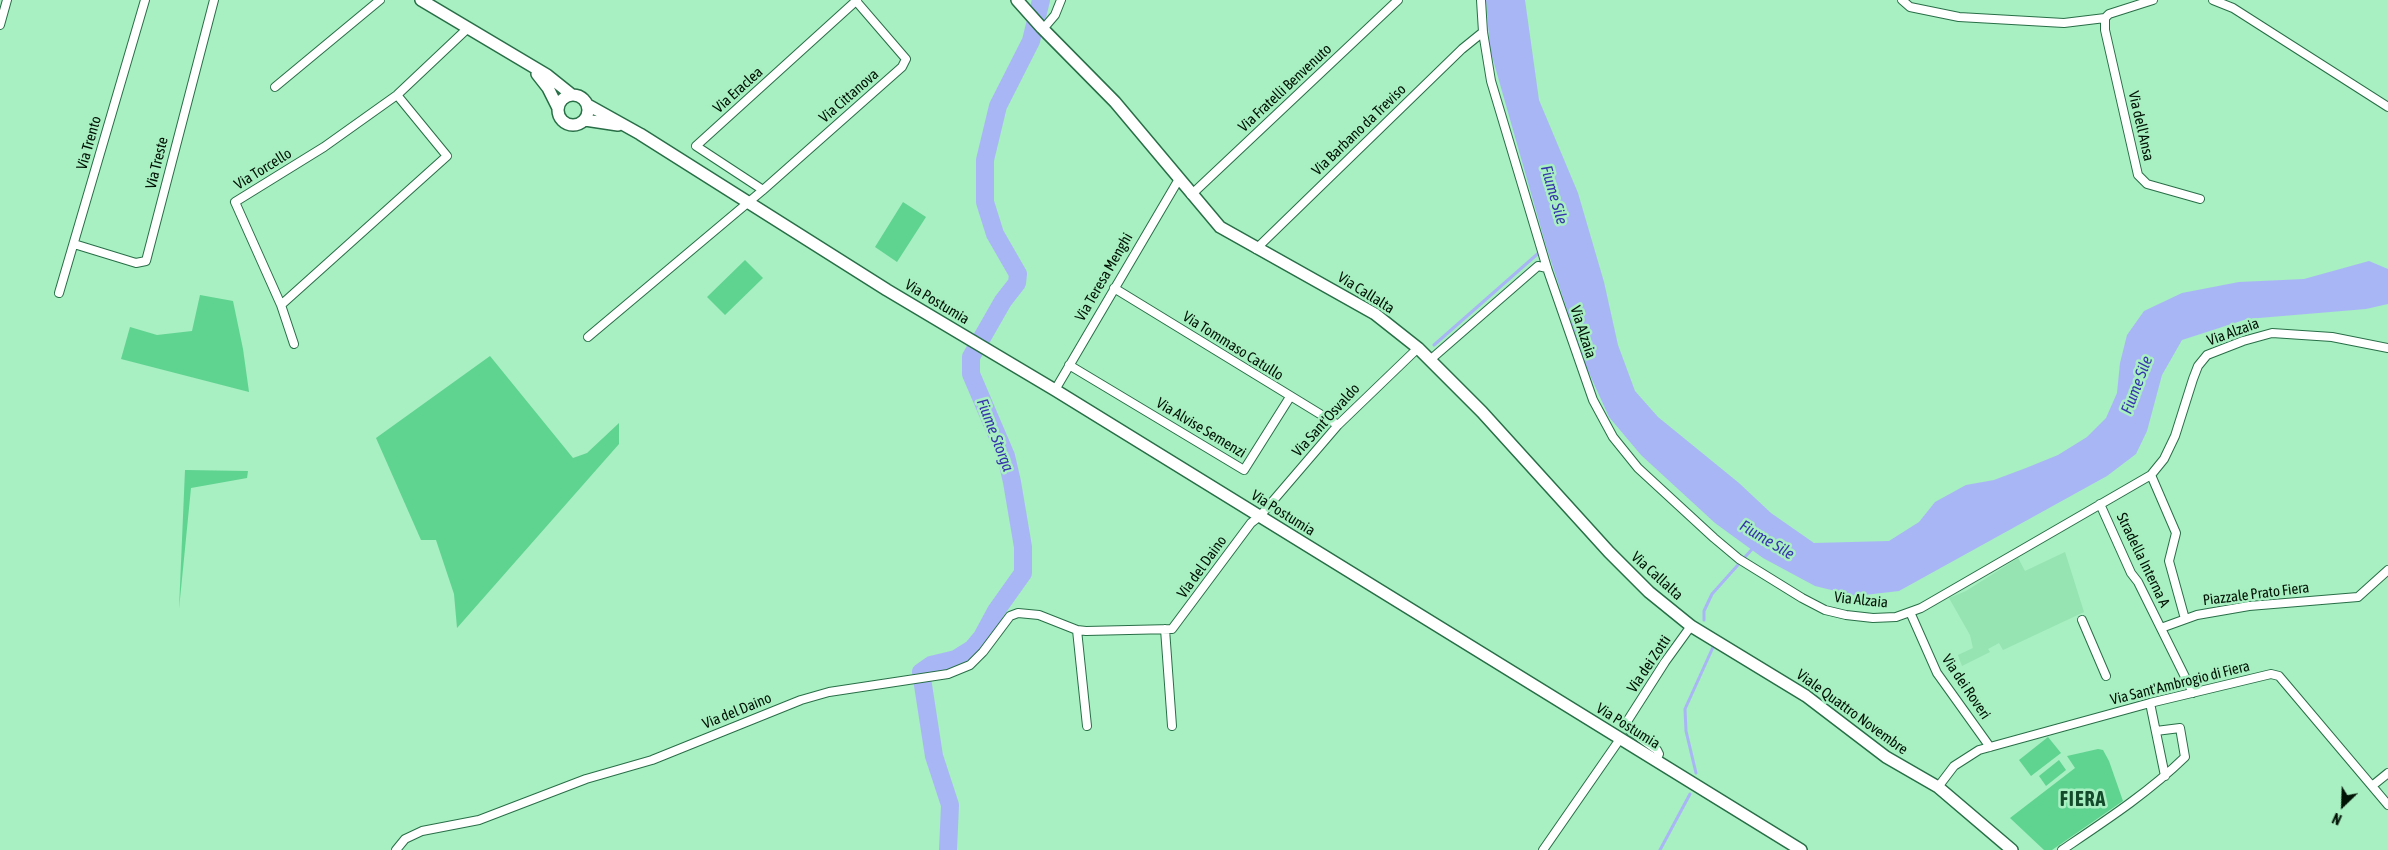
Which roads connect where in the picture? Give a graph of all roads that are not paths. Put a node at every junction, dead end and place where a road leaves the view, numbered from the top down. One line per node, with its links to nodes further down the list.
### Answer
1 (7, 0): 15 (street)
2 (145, 0): 33 (street, Via Trento)
3 (214, 0): 33 (street, Via Treste)
4 (380, 0): 20 (street)
5 (421, 0): 16 (street, Via Postumia)
6 (1017, 0): 17 (street, Via Callalta)
7 (1061, 0): 17 (street)
8 (1398, 0): 30 (street, Via Fratelli Benvenuto)
9 (1481, 0): 18 (street, Via Alzaia)
10 (1902, 0): 14 (street)
11 (2153, 0): 14 (street)
12 (2213, 0): 24 (street)
13 (857, 1): 29 (street, Via Cittanova); 29 (street, Via Eraclea)
14 (2105, 18): 31 (street, Via dell'Ansa)
15 (0, 25)
16 (468, 28): 19 (street, Via Postumia); 21 (street, Via Torcello)
17 (1042, 29): 28 (street, Via Callalta)
18 (1483, 32): 34 (street, Via Barbano da Treviso); 35 (street, Via Alzaia)
19 (529, 65): 22 (street, Via Postumia); 25 (street, Via Postumia)
20 (275, 87)
21 (397, 95): 38 (street); 38 (street, Via Torcello)
22 (572, 95): 23 (street, Via Postumia); 25 (street)
23 (588, 105): 26 (street); 27 (street, Via Postumia)
24 (2388, 107)
25 (558, 108): 26 (street, Via Postumia)
26 (585, 120): 27 (street, Via Postumia)
27 (627, 126): 32 (street, Via Postumia)
28 (1179, 179): 30 (street, Via Callalta); 36 (street, Via Teresa Menghi)
29 (763, 190): 32 (street, Via Cittanova)
30 (1191, 195): 34 (street, Via Callalta)
31 (2200, 199)
32 (749, 201): 39 (street); 45 (street, Via Postumia)
33 (74, 244): 37 (street, Via Trento)
34 (1256, 249): 41 (street, Via Callalta)
35 (1548, 268): 43 (street); 52 (street, Via Alzaia)
36 (1114, 288): 44 (street, Via Teresa Menghi); 46 (street, Via Tommaso Catullo)
37 (59, 293)
38 (281, 305): 40 (street, Via Torcello)
39 (588, 338)
40 (294, 344)
41 (1418, 348): 43 (street, Via Callalta); 47 (street, Via Sant'Osvaldo)
42 (2388, 348): 48 (street, Via Alzaia)
43 (1430, 360): 55 (street, Via Callalta)
44 (1069, 365): 45 (street, Via Teresa Menghi); 46 (street, Via Alvise Semenzi)
45 (1055, 390): 50 (street, Via Postumia)
46 (1290, 397): 47 (street, Via Tommaso Catullo)
47 (1338, 425): 50 (street, Via Sant'Osvaldo)
48 (2151, 475): 49 (street, Via Alzaia); 53 (street)
49 (2100, 504): 52 (street, Via Alzaia); 56 (street, Stradella Interna A)
50 (1260, 516): 58 (street, Via del Daino); 65 (street, Via Postumia)
51 (2388, 570): 53 (street, Piazzale Prato Fiera)
52 (1910, 612): 66 (street, Via dei Roveri)
53 (2184, 619): 56 (street, Piazzale Prato Fiera)
54 (2082, 620): 59 (street)
55 (1691, 626): 67 (street, Via dei Zotti); 71 (street, Viale Quattro Novembre)
56 (2162, 628): 60 (street)
57 (1078, 630): 58 (street, Via del Daino); 62 (street); 73 (street, Via del Daino)
58 (1165, 630): 63 (street)
59 (2106, 676)
60 (2193, 693): 61 (street, Via Sant'Ambrogio di Fiera); 70 (street, Via Sant'Ambrogio di Fiera)
61 (2150, 703): 64 (street); 66 (street, Via Sant'Ambrogio di Fiera)
62 (1087, 726)
63 (1172, 726)
64 (2156, 731): 69 (street); 69 (street)
65 (1620, 739): 67 (street, Via Postumia); 74 (street)
66 (1990, 747): 71 (street, Via Sant'Ambrogio di Fiera)
67 (1656, 761): 75 (street, Via Postumia)
68 (2388, 773): 70 (street)
69 (2165, 776): 77 (street)
70 (2372, 786): 72 (street, Via Sant'Ambrogio di Fiera)
71 (1938, 787): 76 (street, Viale Quattro Novembre)
72 (2388, 805)
73 (396, 850)
74 (1543, 850)
75 (1802, 850)
76 (2012, 850)
77 (2062, 850)

